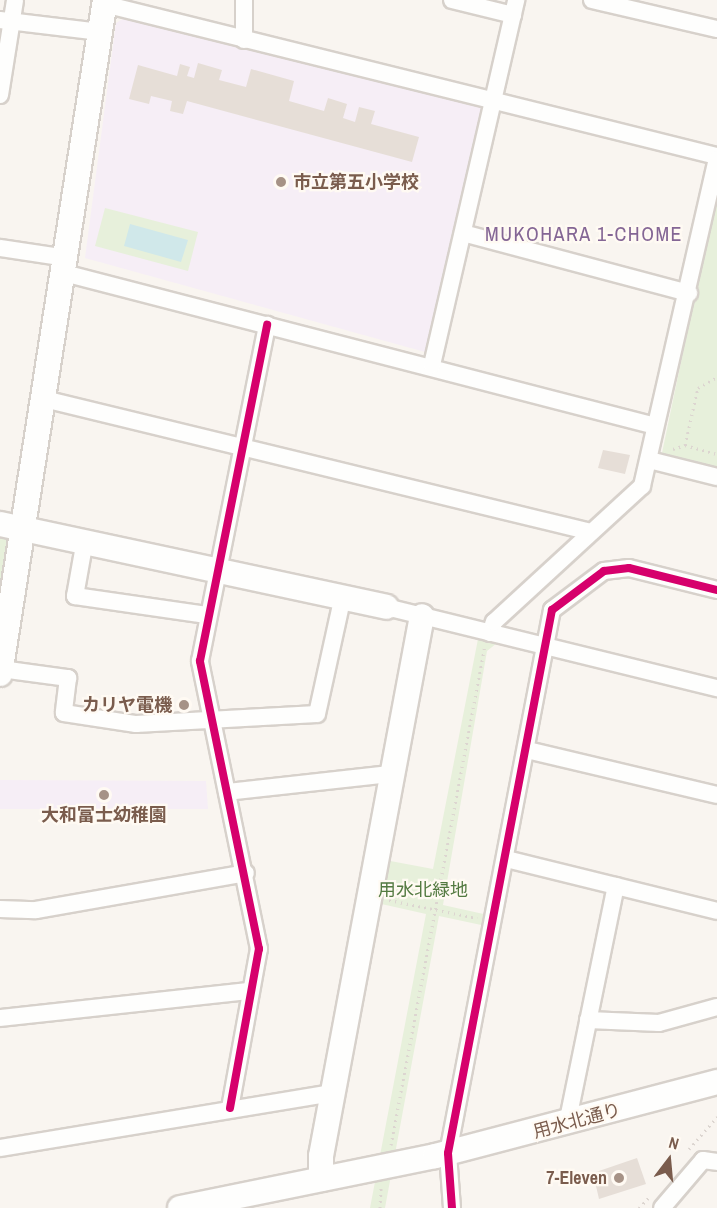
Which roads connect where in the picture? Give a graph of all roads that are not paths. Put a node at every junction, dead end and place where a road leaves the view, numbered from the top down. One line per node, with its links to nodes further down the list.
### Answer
1 (15, 0): 7 (street)
2 (244, 0): 10 (street)
3 (452, 0): 6 (street)
4 (592, 0): 8 (street)
5 (105, 2): 9 (street); 10 (street)
6 (514, 8): 12 (street)
7 (6, 20): 9 (street); 11 (street)
8 (717, 29)
9 (100, 32): 16 (street)
10 (244, 40): 12 (street)
11 (0, 95)
12 (493, 101): 13 (street); 14 (street)
13 (717, 158): 17 (street)
14 (463, 232): 17 (street); 19 (street)
15 (0, 248): 16 (street)
16 (66, 265): 18 (street); 20 (street)
17 (689, 293): 21 (street)
18 (267, 325): 19 (street); 22 (street)
19 (432, 365): 21 (street)
20 (44, 399): 22 (street); 26 (street)
21 (655, 426): 23 (street)
22 (245, 444): 27 (street); 29 (street)
23 (649, 460): 24 (street); 27 (street)
24 (717, 477)
25 (0, 524): 26 (street)
26 (24, 528): 28 (street); 37 (street)
27 (591, 532): 35 (street)
28 (85, 540): 29 (street); 33 (street)
29 (219, 567): 31 (street); 33 (street)
30 (717, 590): 36 (street)
31 (343, 596): 32 (street); 39 (street)
32 (386, 607): 34 (street)
33 (207, 615): 39 (street)
34 (422, 616): 35 (street); 41 (street)
35 (490, 633): 36 (street)
36 (547, 646): 38 (street); 40 (street)
37 (1, 671): 39 (street)
38 (717, 688)
39 (214, 722): 42 (street)
40 (527, 750): 43 (street); 44 (street)
41 (391, 774): 42 (street); 54 (street)
42 (227, 792): 45 (street)
43 (717, 795)
44 (506, 859): 46 (street); 58 (street)
45 (246, 873): 47 (street); 49 (street)
46 (616, 886): 48 (street); 52 (street)
47 (0, 909)
48 (717, 910)
49 (250, 991): 51 (street); 55 (street)
50 (717, 1007): 52 (street)
51 (0, 1018)
52 (588, 1020): 56 (street)
53 (717, 1082): 56 (street, 用水北通り)
54 (334, 1093): 55 (street); 60 (street)
55 (230, 1108): 57 (street)
56 (567, 1124): 58 (street, 用水北通り)
57 (0, 1148)
58 (441, 1155): 60 (street, 用水北通り); 62 (street)
59 (717, 1162): 63 (street)
60 (321, 1179): 61 (street, 用水北通り)
61 (180, 1208)
62 (452, 1208)
63 (662, 1208)

